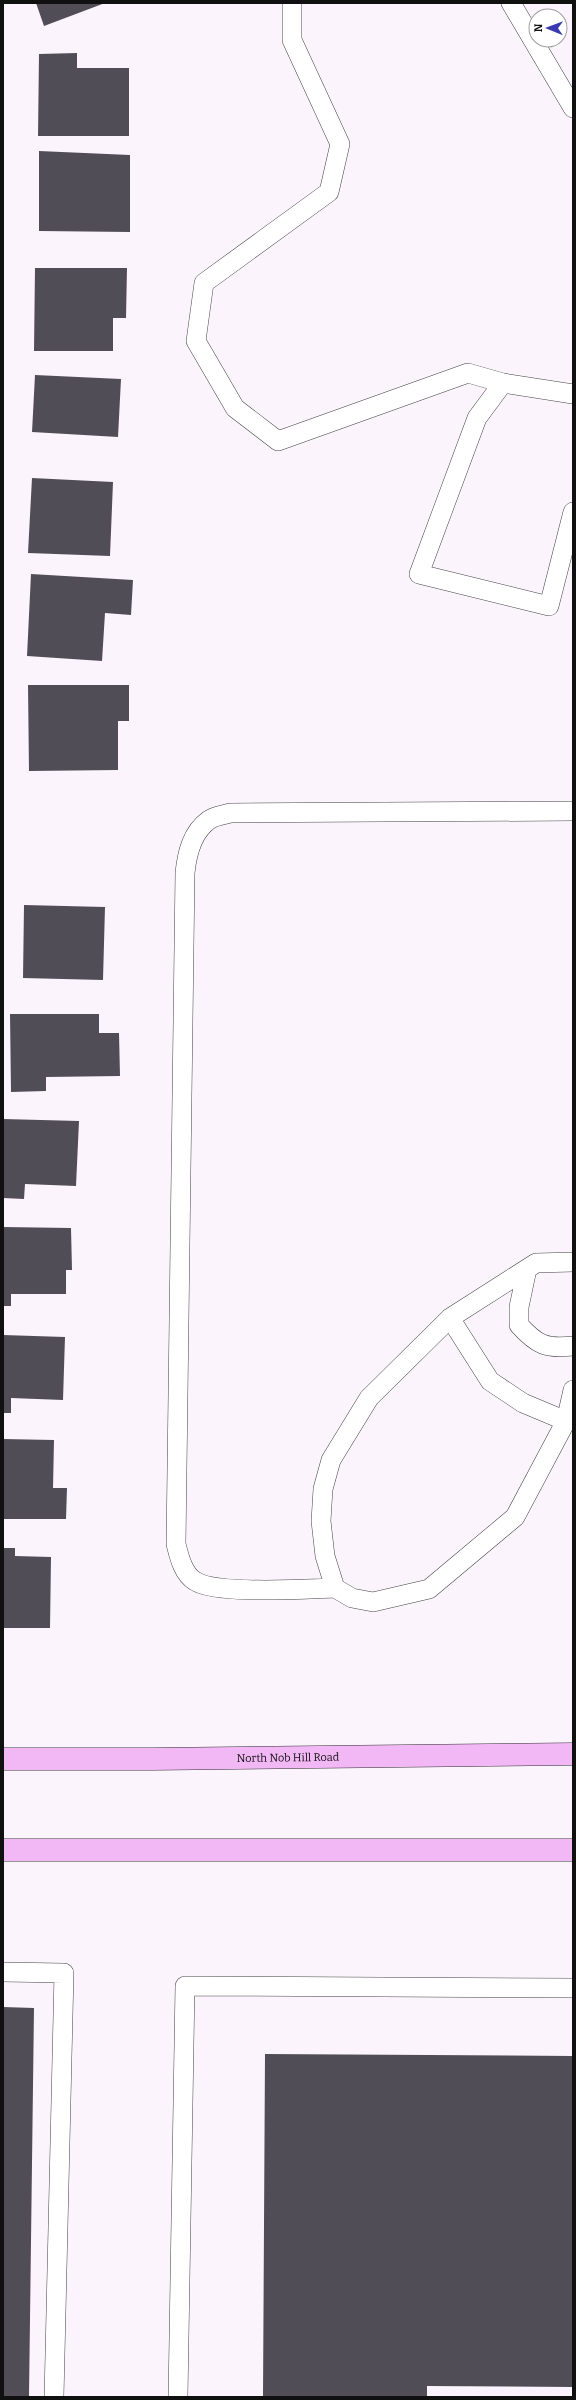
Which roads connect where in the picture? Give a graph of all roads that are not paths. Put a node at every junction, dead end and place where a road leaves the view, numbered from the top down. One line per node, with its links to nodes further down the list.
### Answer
1 (292, 3): 4 (lane)
2 (511, 3): 3 (lane)
3 (573, 108)
4 (504, 383): 5 (lane); 6 (lane)
5 (573, 394)
6 (573, 512)
7 (573, 811): 14 (lane)
8 (573, 1262): 9 (lane)
9 (527, 1269): 10 (lane); 11 (lane)
10 (450, 1318): 13 (lane); 14 (lane)
11 (573, 1346)
12 (573, 1390): 13 (lane)
13 (566, 1421): 14 (lane)
14 (335, 1588)
15 (573, 1754): 16 (main road, North Nob Hill Road)
16 (3, 1759)
17 (3, 1850): 18 (main road)
18 (573, 1850)
19 (3, 1972): 21 (lane)
20 (573, 1988): 22 (lane)
21 (54, 2397)
22 (178, 2397)

